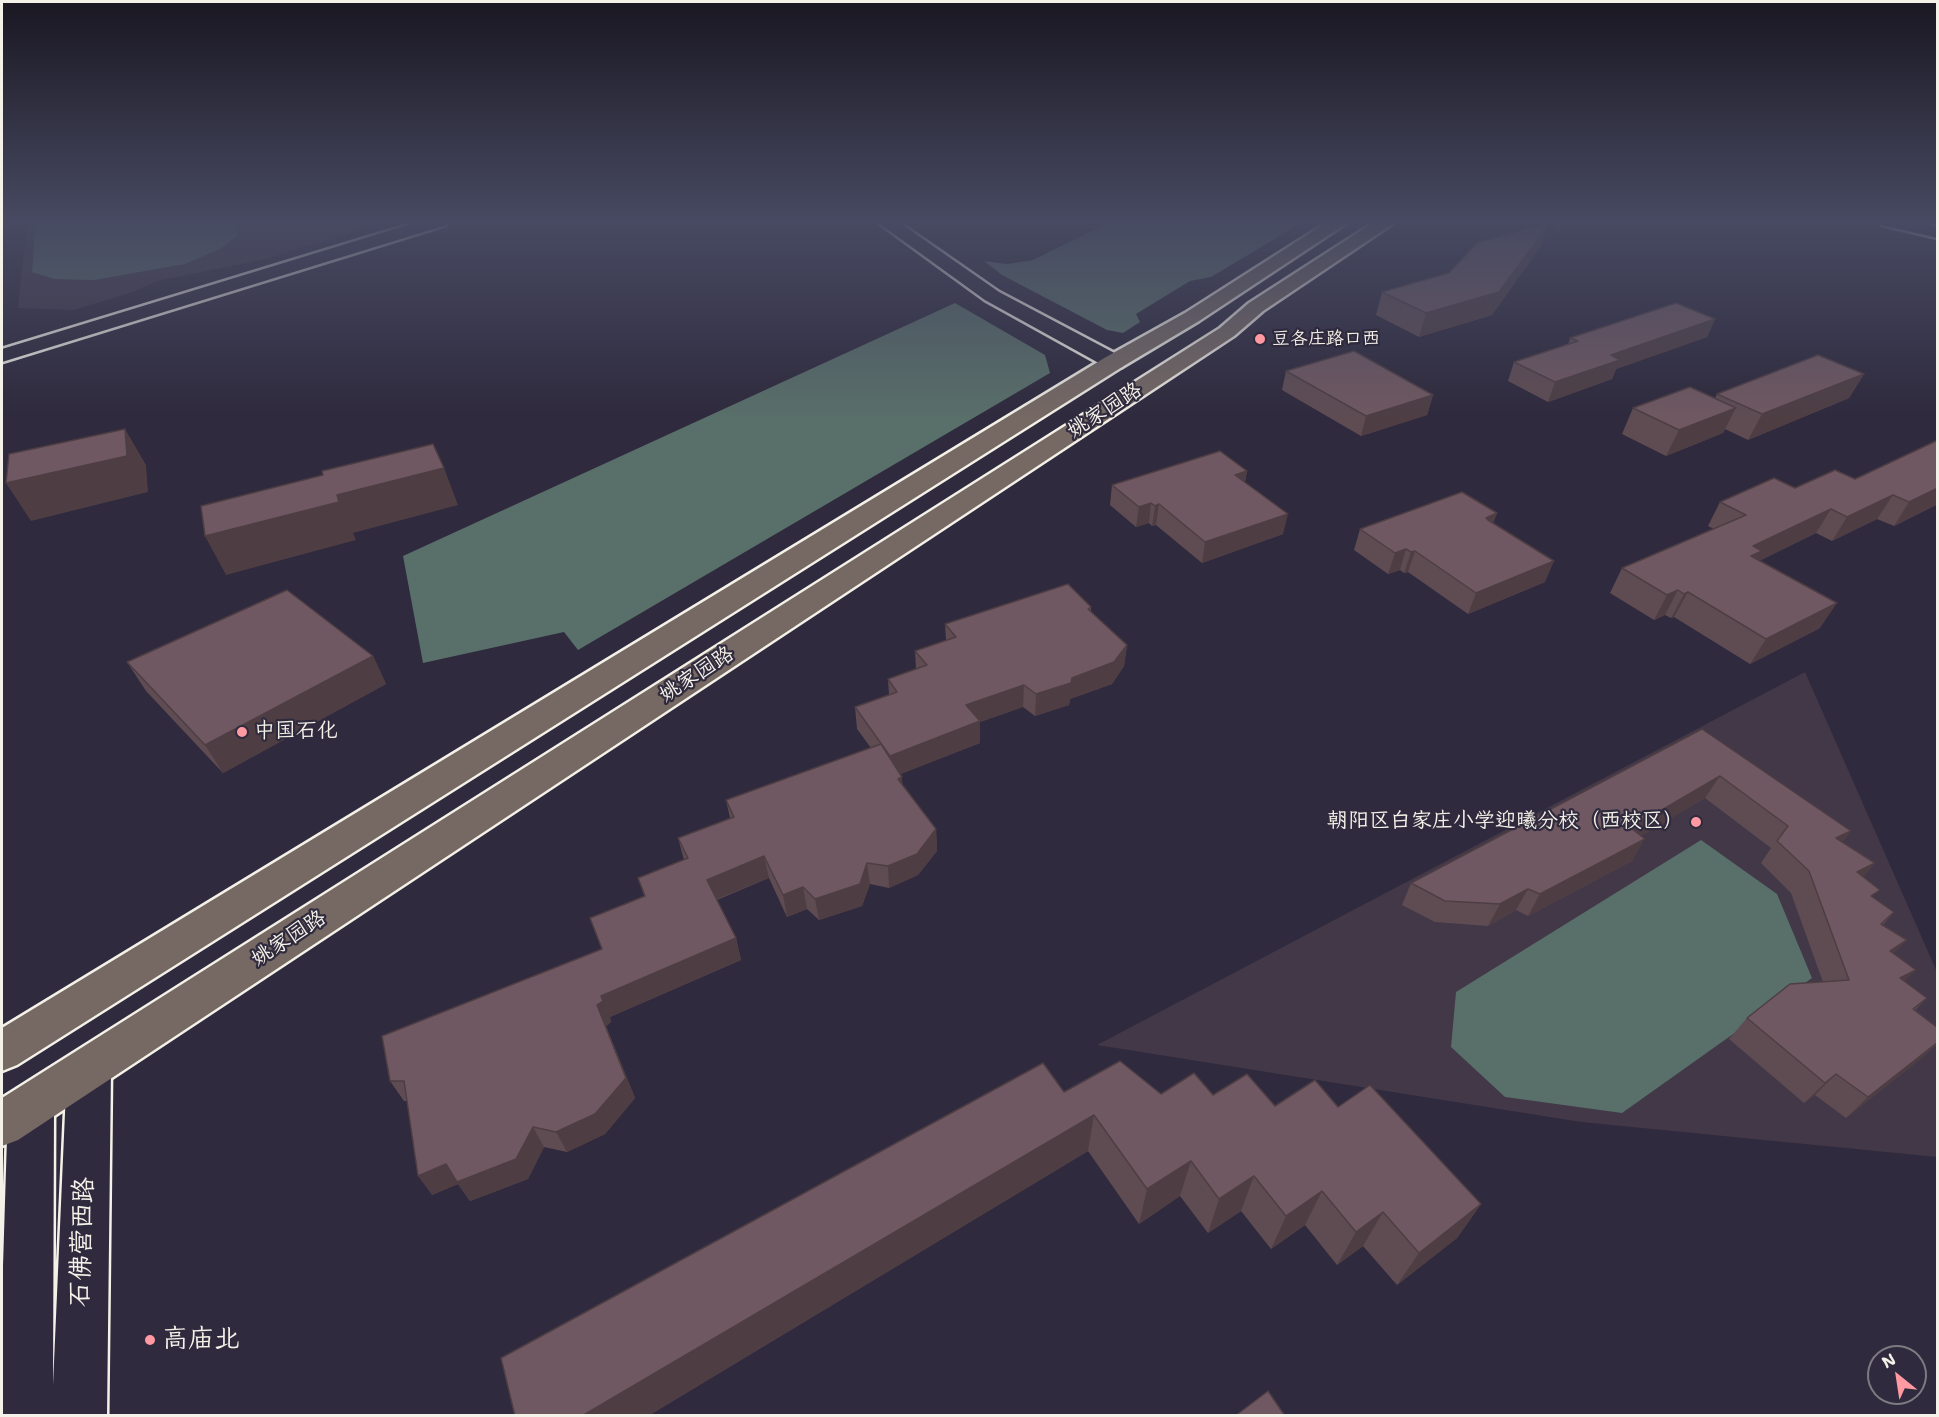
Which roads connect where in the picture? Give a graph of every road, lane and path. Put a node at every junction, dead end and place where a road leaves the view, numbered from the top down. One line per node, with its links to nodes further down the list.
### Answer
1 (226, 287): 5 (street)
2 (979, 287): 6 (street)
3 (1238, 287): 6 (main road, 姚家园路)
4 (1287, 287): 8 (main road, 姚家园路)
5 (2, 356)
6 (1114, 362): 7 (main road, 姚家园路)
7 (2, 1051)
8 (89, 1068): 9 (main road, 姚家园路); 11 (street, 石佛营西路)
9 (16, 1115): 10 (street)
10 (25, 1416)
11 (79, 1416)

